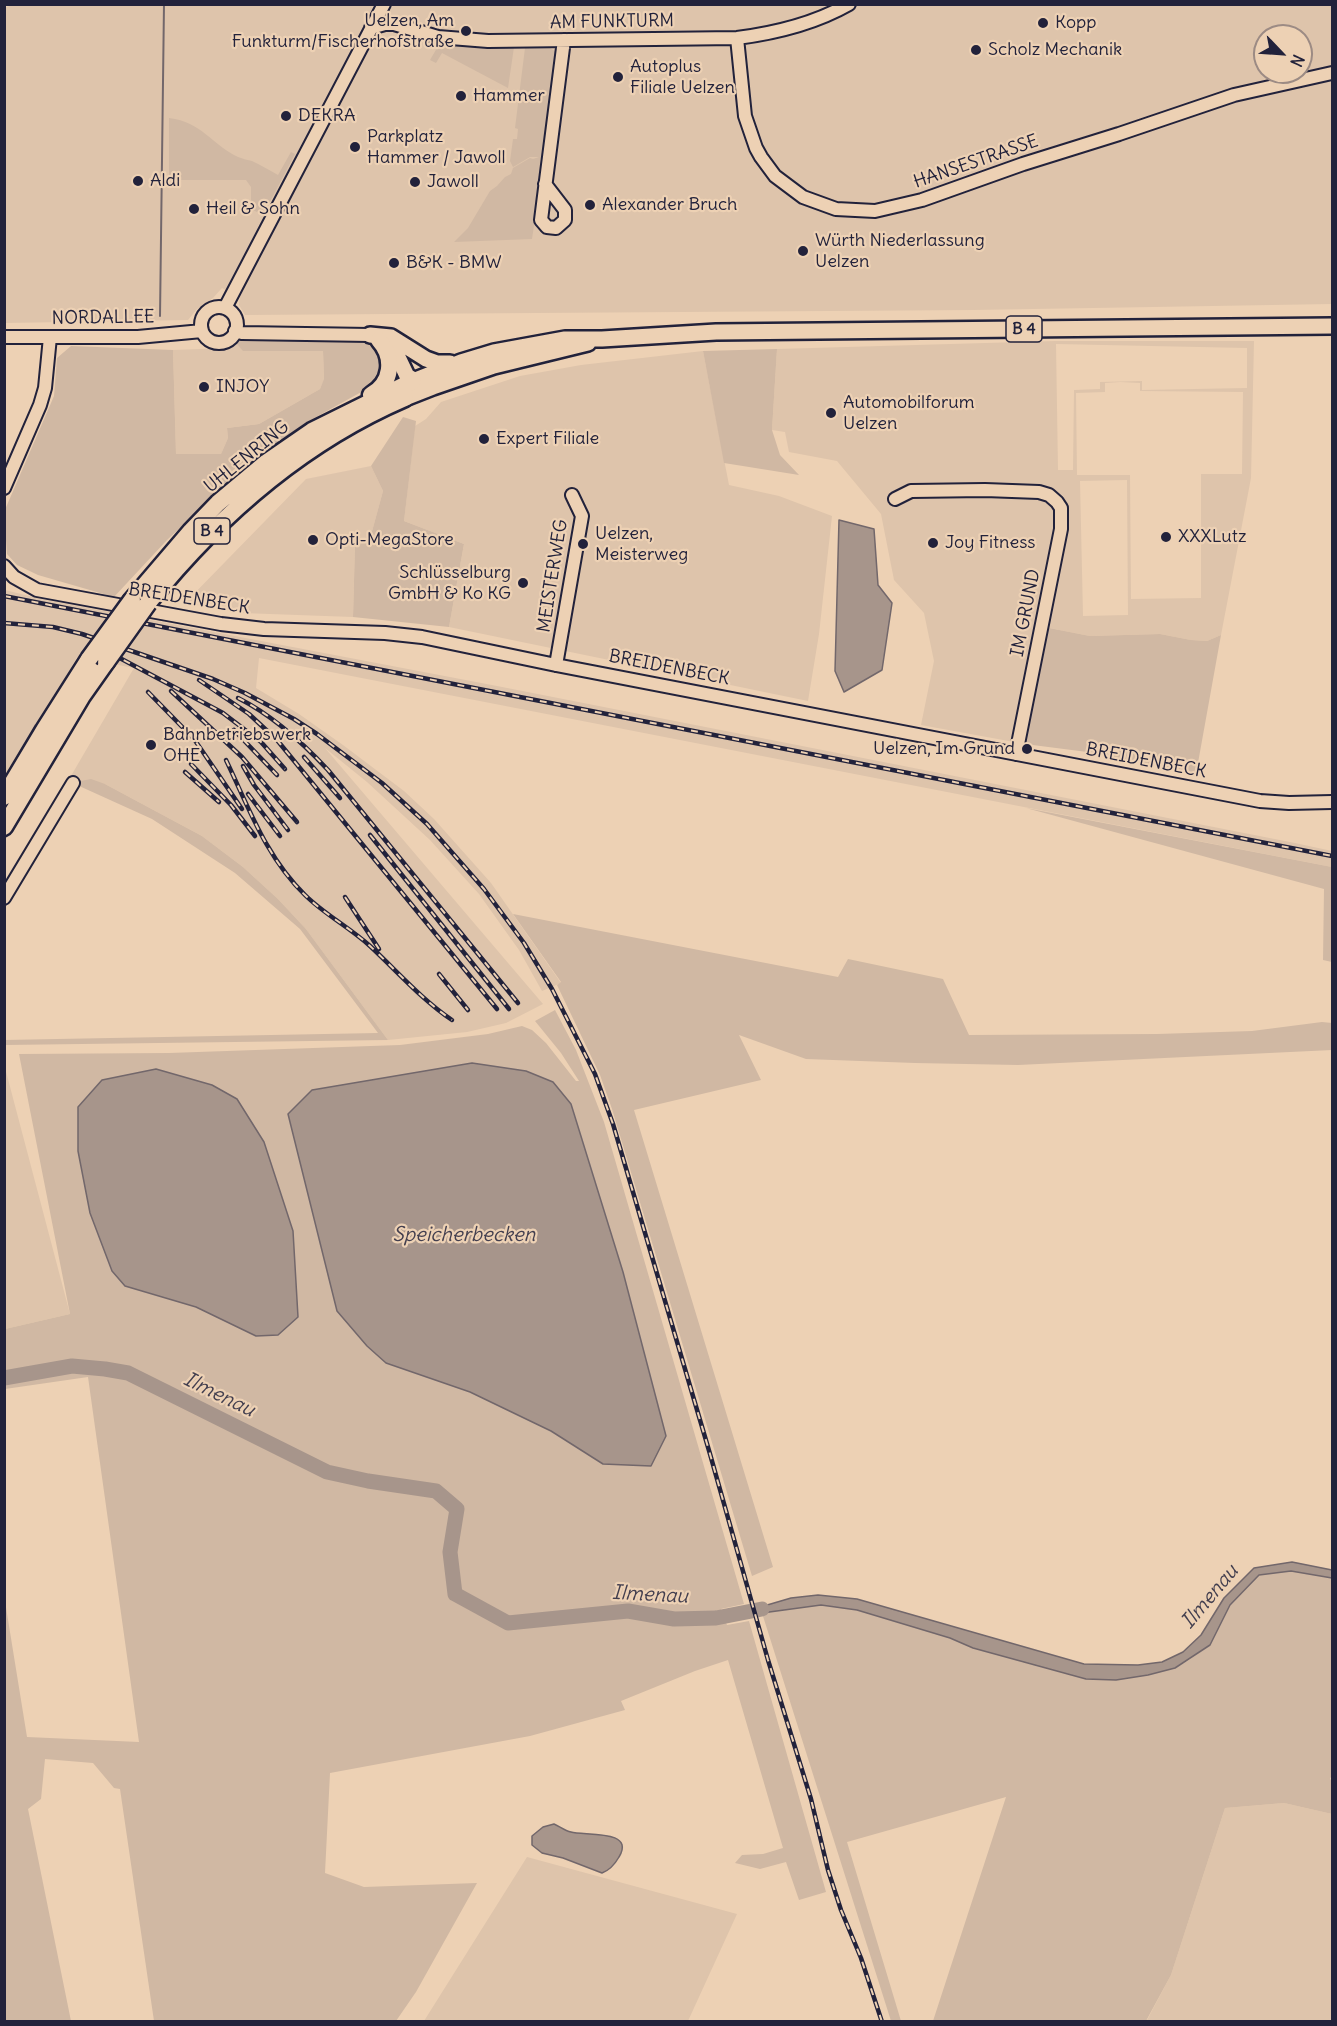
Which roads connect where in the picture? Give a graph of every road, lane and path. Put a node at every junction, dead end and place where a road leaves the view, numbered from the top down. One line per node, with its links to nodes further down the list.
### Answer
1 (384, 4): 3 (street)
2 (849, 4): 4 (street, AM FUNKTURM)
3 (371, 28): 5 (street, AM FUNKTURM); 8 (street)
4 (737, 38): 5 (street, AM FUNKTURM); 6 (street, HANSESTRASSE)
5 (564, 40): 7 (street)
6 (1332, 73)
7 (545, 184)
8 (225, 308): 10 (street); 11 (street)
9 (1332, 326): 15 (main road, B 4)
10 (202, 331): 11 (street); 13 (street, NORDALLEE)
11 (235, 331): 14 (street)
12 (4, 337): 13 (street, NORDALLEE)
13 (50, 337): 22 (street)
14 (375, 338): 16 (main road); 18 (main road); 21 (highway)
15 (602, 339): 17 (main road, B 4); 19 (main road, B 4)
16 (405, 347): 17 (main road); 18 (main road)
17 (461, 362): 18 (main road, B 4)
18 (413, 381): 19 (main road); 20 (main road); 21 (highway, UHLENRING / B 4)
19 (434, 387): 20 (main road, B 4)
20 (405, 398): 26 (highway, UHLENRING / B 4)
21 (312, 431): 26 (highway, UHLENRING / B 4)
22 (4, 488)
23 (572, 495): 27 (street, MEISTERWEG)
24 (895, 499): 28 (street, IM GRUND)
25 (4, 566): 27 (street, BREIDENBECK)
26 (140, 602): 30 (highway, B 4, bridge); 32 (highway, B 4, bridge)
27 (556, 665): 28 (street, BREIDENBECK)
28 (1016, 754): 31 (street, BREIDENBECK)
29 (73, 783): 33 (street)
30 (4, 797)
31 (1332, 802)
32 (4, 827)
33 (4, 898)

